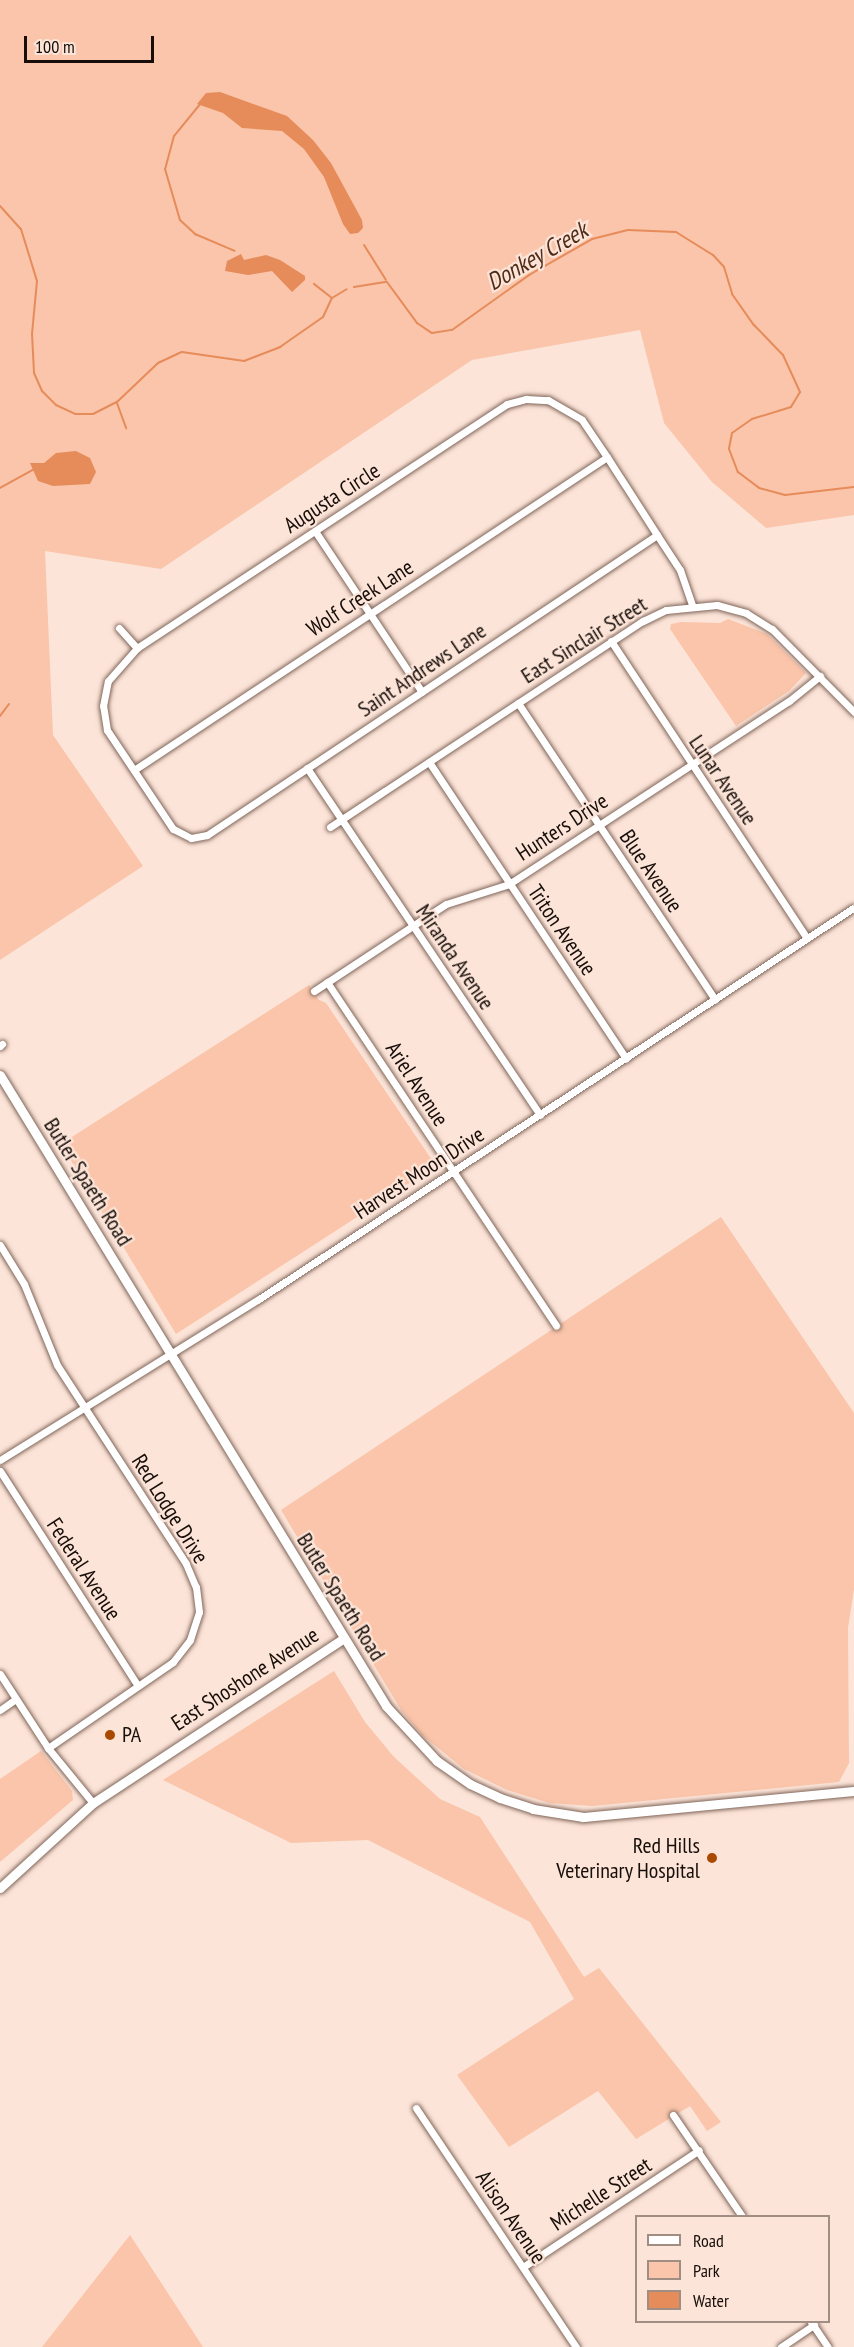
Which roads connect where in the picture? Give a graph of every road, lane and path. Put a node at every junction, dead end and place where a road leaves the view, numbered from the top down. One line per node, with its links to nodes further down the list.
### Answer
1 (607, 457): 2 (street, Augusta Circle); 3 (street, Augusta Circle); 5 (street, Wolf Creek Lane)
2 (315, 531): 5 (street); 8 (street, Augusta Circle)
3 (657, 535): 4 (street, Augusta Circle); 10 (street, Saint Andrews Lane)
4 (692, 605): 7 (street, East Sinclair Street); 9 (street, East Sinclair Street)
5 (370, 614): 10 (street); 16 (street, Wolf Creek Lane)
6 (118, 628): 8 (street)
7 (611, 641): 11 (street, East Sinclair Street); 14 (street, Lunar Avenue)
8 (137, 648): 16 (street, Augusta Circle)
9 (820, 676): 12 (street, East Sinclair Street); 14 (street, Hunters Drive)
10 (422, 692): 15 (street, Saint Andrews Lane)
11 (518, 702): 13 (street, East Sinclair Street); 18 (street, Blue Avenue)
12 (854, 712)
13 (429, 762): 17 (street, East Sinclair Street); 21 (street, Triton Avenue)
14 (691, 764): 18 (street, Hunters Drive); 24 (street, Lunar Avenue)
15 (307, 768): 17 (street, Miranda Avenue); 20 (street, Saint Andrews Lane)
16 (134, 770): 20 (street, Augusta Circle)
17 (343, 819): 19 (street, East Sinclair Street); 23 (street, Miranda Avenue)
18 (598, 825): 21 (street, Hunters Drive); 27 (street, Blue Avenue)
19 (330, 827)
20 (207, 835)
21 (509, 884): 23 (street, Hunters Drive); 28 (street, Triton Avenue)
22 (853, 908): 24 (street, Harvest Moon Drive)
23 (412, 926): 25 (street, Hunters Drive); 30 (street, Miranda Avenue)
24 (807, 938): 27 (street, Harvest Moon Drive)
25 (327, 982): 26 (street, Hunters Drive); 31 (street, Ariel Avenue)
26 (314, 990)
27 (715, 999): 28 (street, Harvest Moon Drive)
28 (626, 1058): 30 (street, Harvest Moon Drive)
29 (0, 1075): 35 (main road, Butler Spaeth Road)
30 (540, 1115): 31 (street, Harvest Moon Drive)
31 (453, 1172): 34 (street, Ariel Avenue); 35 (street, Harvest Moon Drive)
32 (0, 1245): 33 (street, Red Lodge Drive)
33 (3, 1256): 36 (street, Red Lodge Drive)
34 (556, 1326)
35 (170, 1354): 36 (street, Harvest Moon Drive); 39 (main road, Butler Spaeth Road)
36 (85, 1406): 37 (street, Harvest Moon Drive); 41 (street, Red Lodge Drive)
37 (0, 1460)
38 (0, 1471): 41 (street, Federal Avenue)
39 (344, 1638): 45 (main road, Butler Spaeth Road); 46 (main road, East Shoshone Avenue)
40 (0, 1674): 42 (street)
41 (138, 1686): 44 (street, Red Lodge Drive)
42 (16, 1699): 43 (street); 44 (street)
43 (0, 1710)
44 (48, 1748): 46 (street)
45 (854, 1791)
46 (93, 1803): 47 (main road, East Shoshone Avenue)
47 (0, 1888)
48 (416, 2108): 52 (street, Alison Avenue)
49 (673, 2115): 50 (street)
50 (699, 2150): 51 (street); 52 (street, Michelle Street)
51 (741, 2215)
52 (523, 2267): 54 (street, Alison Avenue)
53 (812, 2324): 55 (street); 56 (street)
54 (576, 2347)
55 (781, 2347)
56 (828, 2347)

